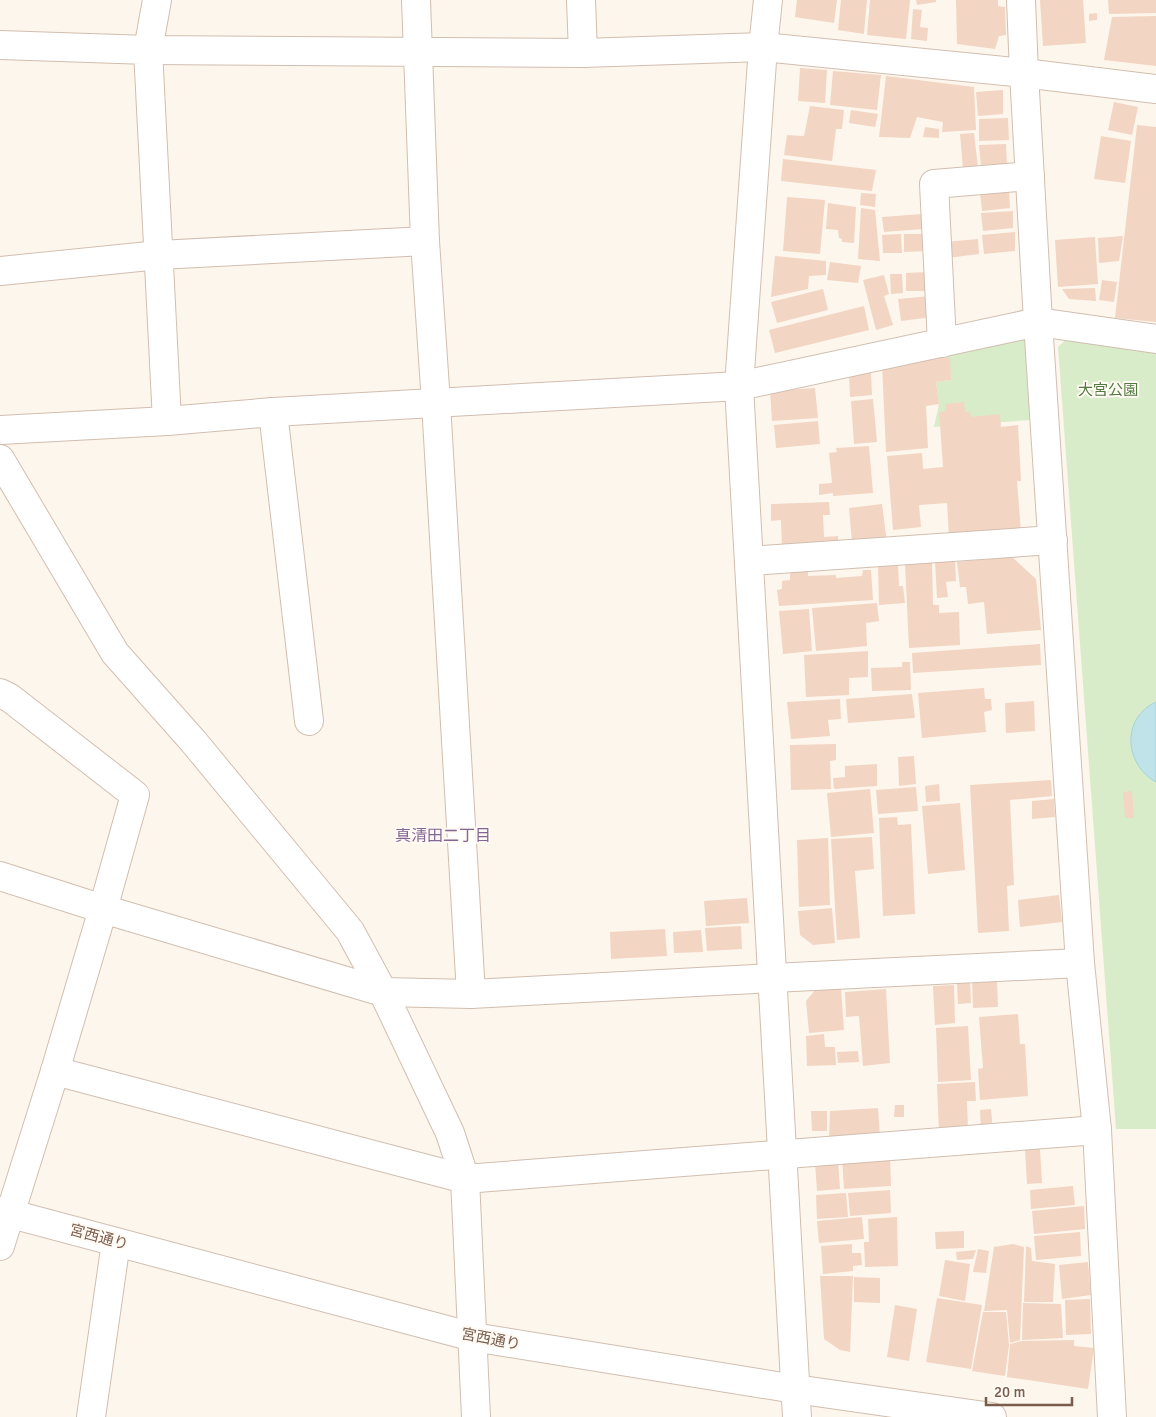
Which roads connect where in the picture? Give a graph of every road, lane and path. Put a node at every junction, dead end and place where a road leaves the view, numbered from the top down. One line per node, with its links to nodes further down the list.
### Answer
1 (157, 0): 8 (street)
2 (416, 0): 9 (street)
3 (581, 0): 10 (street)
4 (768, 0): 7 (street)
5 (1021, 0): 11 (street)
6 (0, 45): 8 (street)
7 (763, 47): 10 (street); 11 (street); 20 (street)
8 (148, 50): 9 (street); 15 (street)
9 (417, 53): 10 (street); 14 (street)
10 (583, 54)
11 (1024, 73): 12 (street); 13 (street)
12 (1156, 89)
13 (1030, 176): 17 (street); 19 (street)
14 (425, 241): 15 (street); 21 (street)
15 (159, 255): 16 (street); 23 (street)
16 (0, 271)
17 (1038, 322): 18 (street); 19 (street); 26 (street)
18 (1156, 339)
19 (942, 343): 20 (street)
20 (739, 386): 21 (street); 27 (street)
21 (436, 403): 22 (street); 35 (street)
22 (273, 412): 23 (street); 29 (street)
23 (167, 421): 24 (street)
24 (0, 430)
25 (0, 459): 34 (street)
26 (1052, 540): 27 (street); 32 (street)
27 (749, 561): 33 (street)
28 (0, 694): 31 (street)
29 (309, 721)
30 (0, 876): 31 (street)
31 (104, 909): 34 (street); 36 (street)
32 (1080, 963): 33 (street); 37 (street)
33 (773, 978): 35 (street); 38 (street)
34 (383, 992): 35 (street); 39 (street)
35 (471, 994)
36 (55, 1071): 39 (street); 40 (street)
37 (1098, 1130): 38 (street); 49 (street)
38 (783, 1156): 39 (street); 44 (street)
39 (465, 1179): 43 (street)
40 (5, 1212): 41 (street, 宮西通り); 42 (street)
41 (116, 1242): 43 (street, 宮西通り); 45 (street)
42 (0, 1246)
43 (473, 1337): 44 (street, 宮西通り); 46 (street)
44 (795, 1388): 47 (street); 48 (street, 宮西通り)
45 (91, 1417)
46 (476, 1417)
47 (797, 1417)
48 (992, 1417)
49 (1112, 1417)

